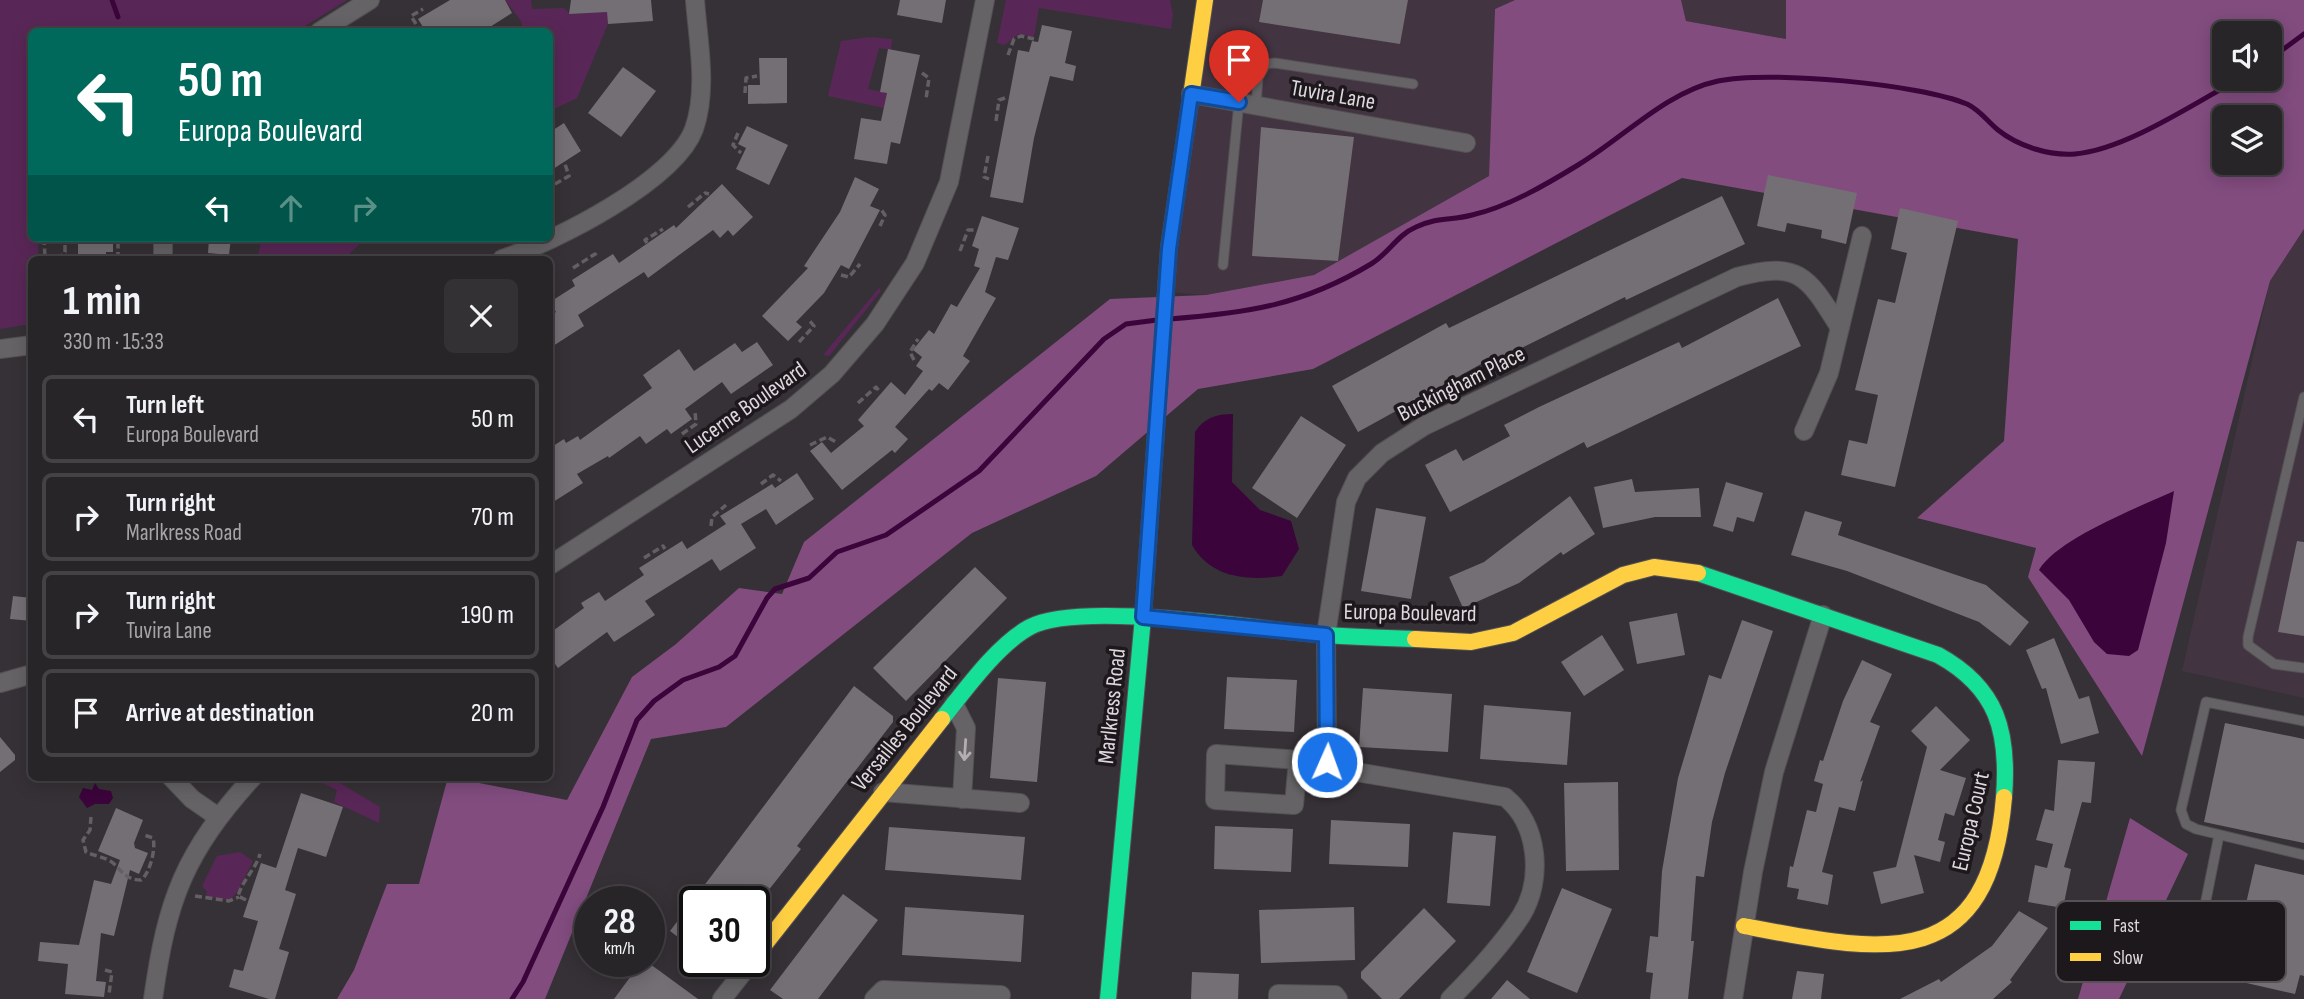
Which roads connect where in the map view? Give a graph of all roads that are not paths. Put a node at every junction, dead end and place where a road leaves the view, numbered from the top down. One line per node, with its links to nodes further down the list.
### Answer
1 (370, 0): 5 (street)
2 (695, 0): 11 (street)
3 (985, 0): 20 (street, Lucerne Boulevard)
4 (1205, 0): 7 (street, Marlkress Road)
5 (326, 28)
6 (1413, 84): 8 (lane)
7 (1191, 94): 8 (street, Tuvira Lane); 23 (street, Marlkress Road)
8 (1248, 104): 9 (street, Tuvira Lane); 14 (lane)
9 (1466, 143)
10 (1862, 236): 15 (street)
11 (553, 237)
12 (544, 242): 13 (street)
13 (511, 256)
14 (1223, 265)
15 (1840, 328): 19 (street); 24 (street, Buckingham Place)
16 (28, 346): 17 (street)
17 (0, 349)
18 (2304, 397): 25 (lane)
19 (1804, 431)
20 (553, 563)
21 (1744, 586): 22 (street, Europa Court); 24 (street, Europa Boulevard)
22 (1823, 615): 41 (street); 41 (street, Europa Court)
23 (1143, 617): 24 (street, Europa Boulevard); 28 (street, Versailles Boulevard); 49 (street, Marlkress Road)
24 (1326, 635): 31 (street, Buckingham Place)
25 (2304, 667)
26 (28, 675): 27 (street)
27 (0, 682)
28 (954, 704): 34 (street, Versailles Boulevard); 35 (street, one-way to 35)
29 (2304, 721): 38 (lane)
30 (1298, 760): 30 (street); 31 (street)
31 (1327, 762): 52 (street)
32 (175, 781): 37 (street)
33 (250, 781): 37 (street)
34 (883, 792): 35 (street); 42 (street, Versailles Boulevard)
35 (962, 799): 36 (street)
36 (1020, 803)
37 (218, 817): 47 (street)
38 (2219, 835): 39 (lane); 40 (lane)
39 (2304, 855)
40 (2206, 901)
41 (1744, 926): 53 (street)
42 (770, 937)
43 (740, 977): 46 (street, Versailles Boulevard)
44 (1001, 995): 45 (street)
45 (943, 996): 48 (street)
46 (724, 998)
47 (153, 999)
48 (874, 999)
49 (1108, 999)
50 (1278, 999): 51 (street)
51 (1338, 999)
52 (1450, 999)
53 (1733, 999)

